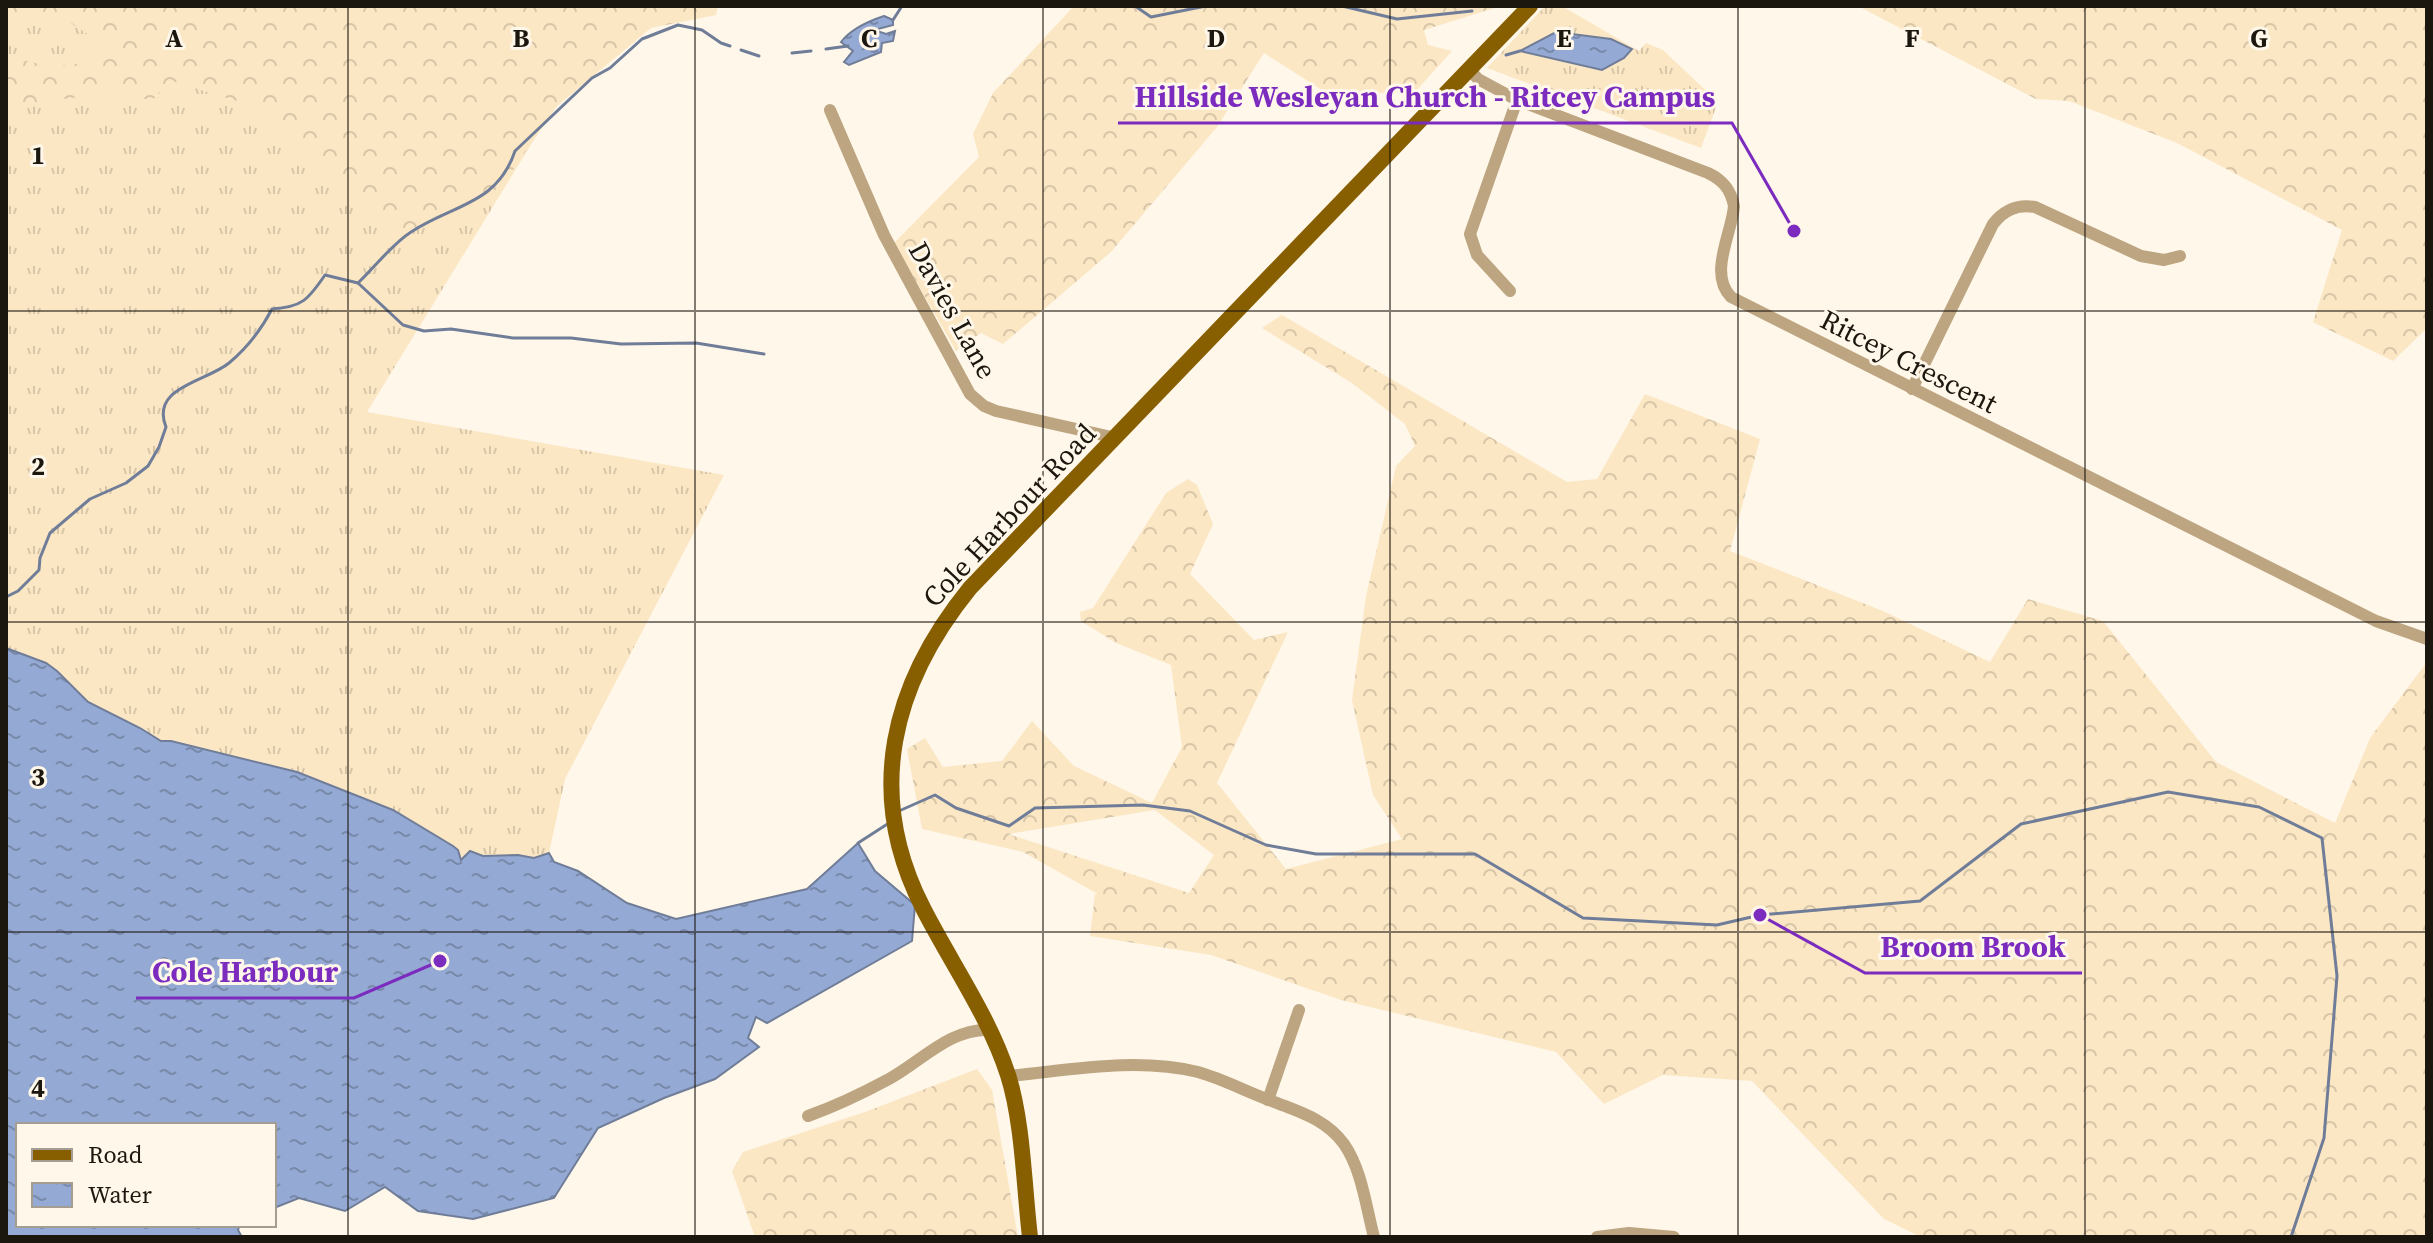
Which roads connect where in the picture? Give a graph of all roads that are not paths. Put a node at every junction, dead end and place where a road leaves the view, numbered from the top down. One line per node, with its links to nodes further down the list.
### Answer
1 (1530, 6): 2 (main road, Cole Harbour Road)
2 (1470, 70): 3 (street, Ritcey Crescent); 8 (main road, Cole Harbour Road)
3 (1517, 100): 6 (street); 7 (street, Ritcey Crescent)
4 (830, 110): 8 (street, Davies Lane)
5 (2180, 256): 7 (street)
6 (1510, 291)
7 (1912, 389): 9 (street, Ritcey Crescent)
8 (1116, 438): 11 (main road, Cole Harbour Road)
9 (2427, 639)
10 (1299, 1010): 13 (street)
11 (990, 1030): 12 (main road, Cole Harbour Road); 14 (street)
12 (1009, 1076): 13 (street); 15 (main road, Cole Harbour Road)
13 (1268, 1100): 16 (street)
14 (808, 1116)
15 (1030, 1237)
16 (1374, 1237)
17 (1597, 1237): 18 (street)
18 (1674, 1237)

